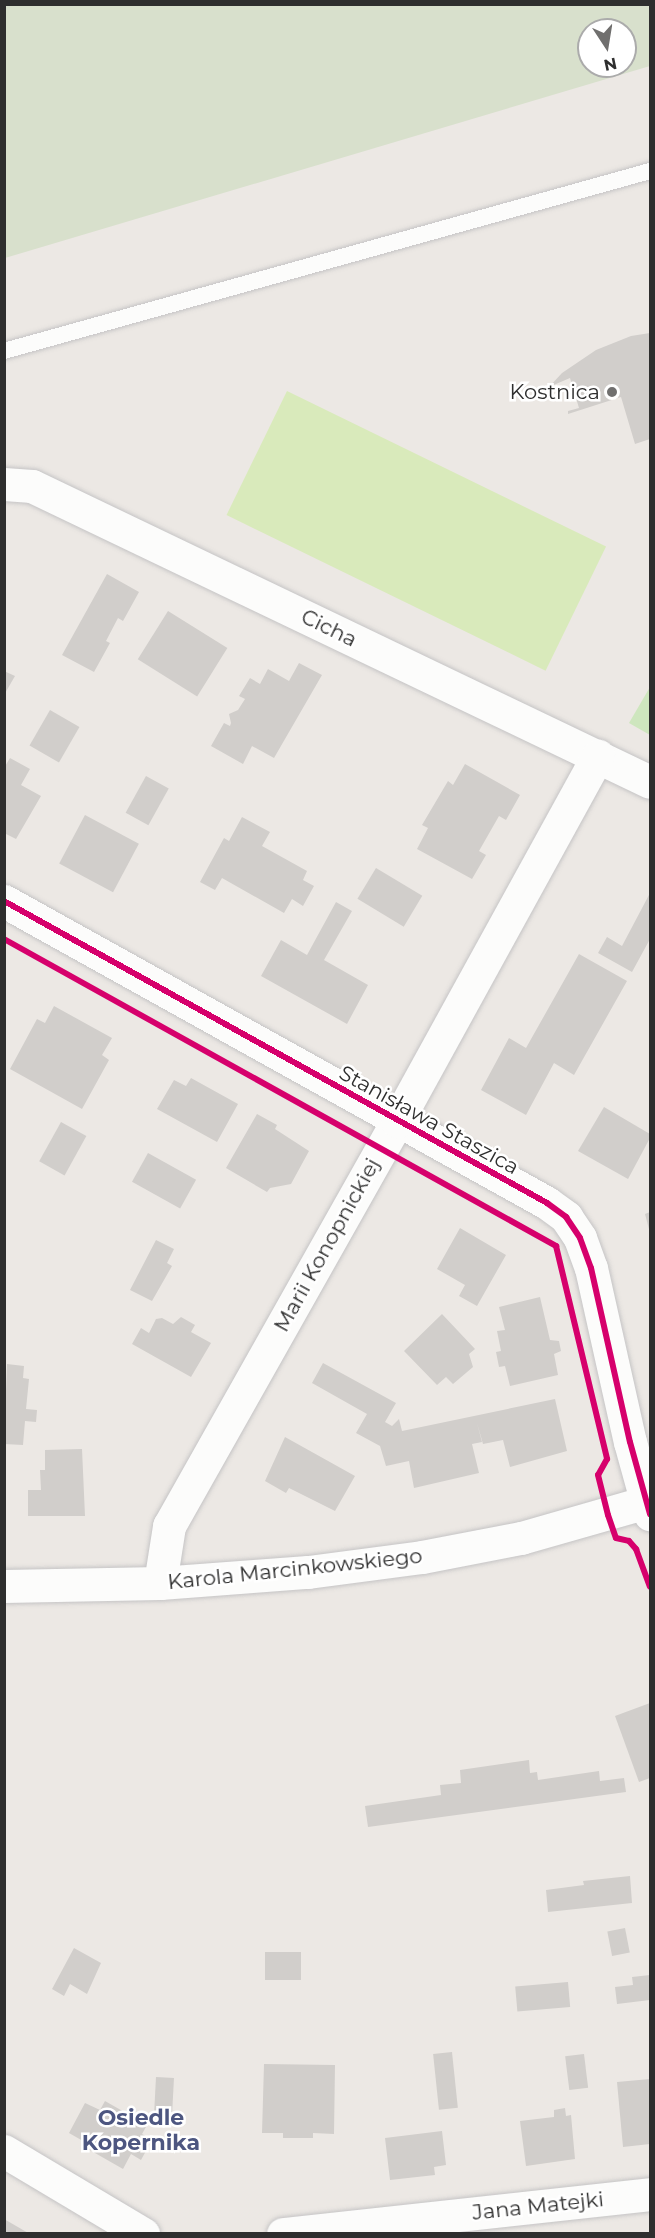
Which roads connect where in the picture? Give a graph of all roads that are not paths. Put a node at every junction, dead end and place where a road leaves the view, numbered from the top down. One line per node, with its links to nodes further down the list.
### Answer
1 (651, 171): 2 (lane)
2 (4, 351)
3 (4, 484): 4 (street, Cicha)
4 (598, 756): 5 (street, Cicha); 7 (street, Marii Konopnickiej)
5 (651, 782)
6 (4, 901): 7 (street, Stanisława Staszica)
7 (397, 1121): 8 (street, Stanisława Staszica); 9 (street, Marii Konopnickiej)
8 (649, 1506): 9 (street, Karola Marcinkowskiego)
9 (160, 1583): 10 (street, Karola Marcinkowskiego)
10 (4, 1586)
11 (4, 2151): 13 (street)
12 (651, 2194): 14 (street, Jana Matejki)
13 (143, 2234)
14 (283, 2234)

